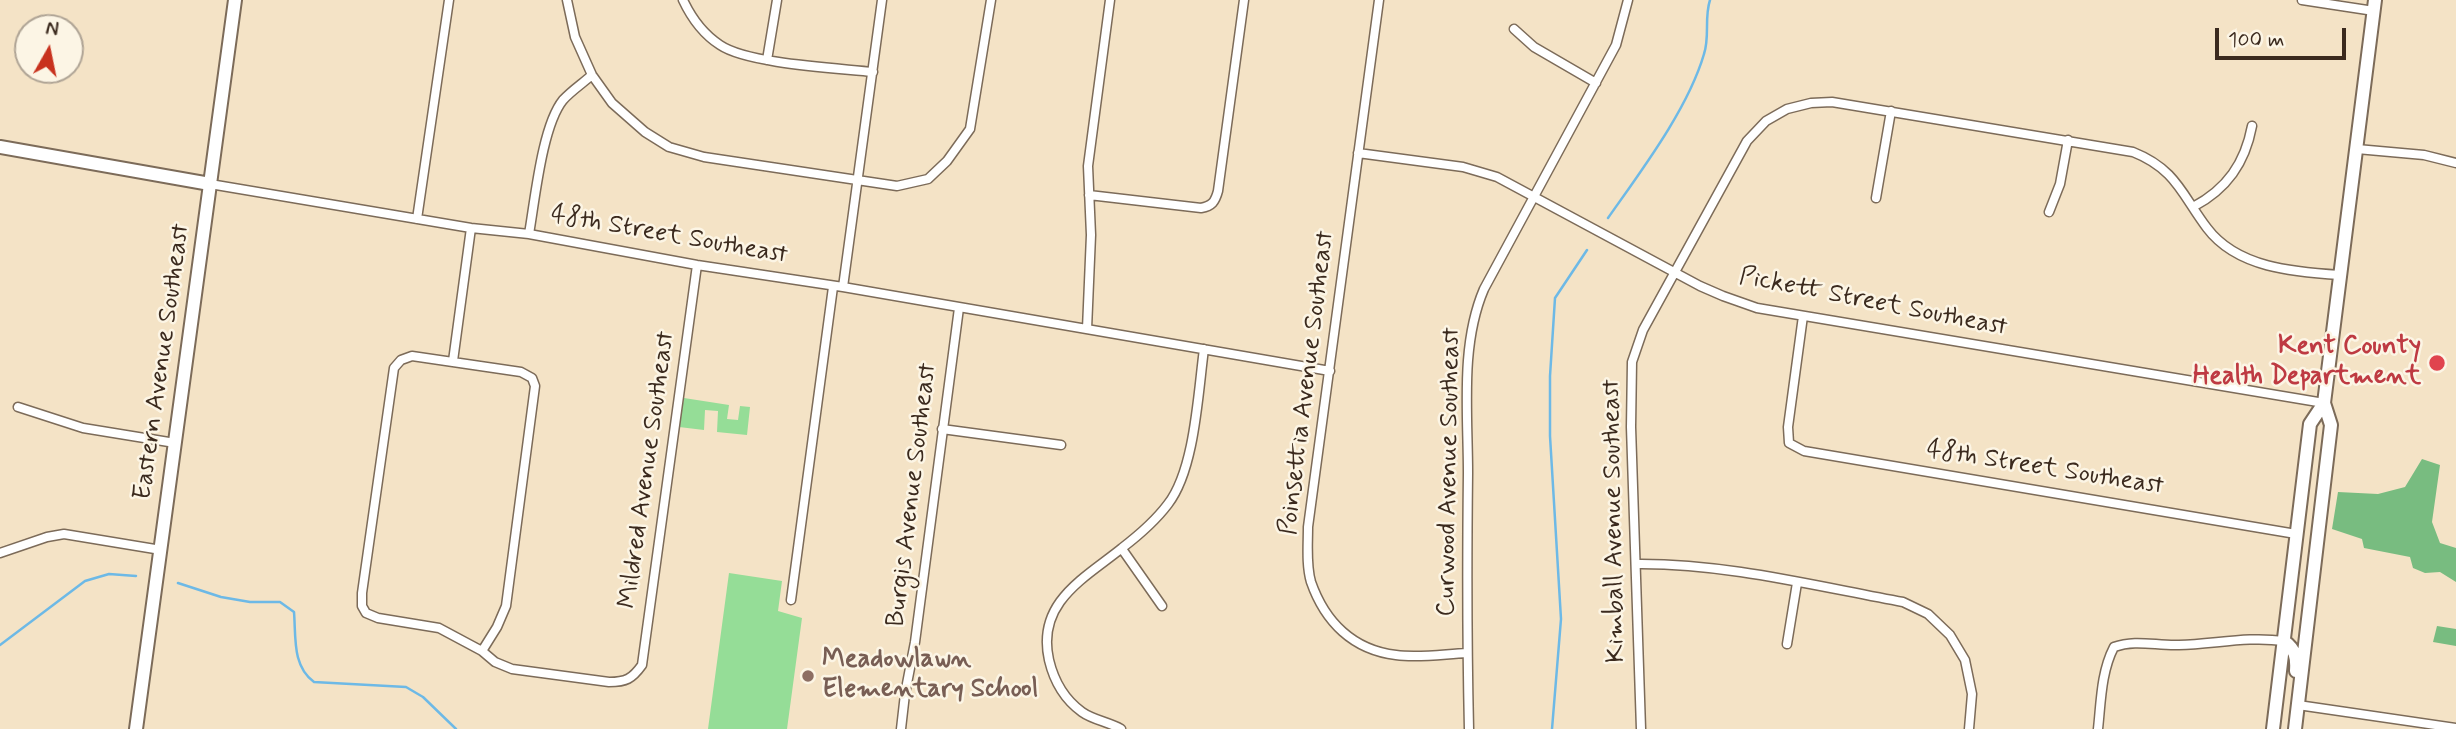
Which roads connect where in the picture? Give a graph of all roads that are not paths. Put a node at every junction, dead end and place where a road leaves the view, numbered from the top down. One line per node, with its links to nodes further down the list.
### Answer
1 (235, 0): 27 (main road, Eastern Avenue Southeast)
2 (449, 0): 33 (street)
3 (567, 0): 17 (street)
4 (682, 0): 15 (street)
5 (777, 0): 15 (street)
6 (882, 0): 16 (street)
7 (991, 0): 26 (street)
8 (1110, 0): 28 (street)
9 (1244, 0): 28 (street)
10 (1380, 0): 24 (street, Poinsettia Avenue Southeast)
11 (1628, 0): 18 (street, Curwood Avenue Southeast)
12 (2302, 0): 13 (street)
13 (2375, 6): 23 (main road)
14 (1514, 29): 18 (street)
15 (768, 60): 16 (street)
16 (873, 72): 26 (street)
17 (592, 75): 26 (street); 35 (street)
18 (1597, 83): 29 (street, Curwood Avenue Southeast)
19 (1891, 111): 21 (street); 30 (street); 37 (street, Kimball Avenue Southeast)
20 (2252, 126): 31 (street)
21 (2067, 140): 31 (street); 32 (street)
22 (0, 147): 27 (main road, 48th Street Southeast)
23 (2357, 149): 25 (street); 38 (main road)
24 (1358, 153): 29 (street, Pickett Street Southeast); 46 (street, Poinsettia Avenue Southeast)
25 (2456, 163)
26 (858, 179): 40 (street)
27 (210, 184): 33 (street, 48th Street Southeast); 50 (main road, Eastern Avenue Southeast)
28 (1089, 195): 43 (street)
29 (1534, 196): 37 (street, Pickett Street Southeast); 63 (street, Curwood Avenue Southeast)
30 (1876, 198)
31 (2193, 207): 38 (street)
32 (2049, 212)
33 (417, 219): 34 (street, 48th Street Southeast)
34 (471, 228): 35 (street, 48th Street Southeast); 45 (street)
35 (529, 234): 36 (street, 48th Street Southeast)
36 (697, 265): 39 (street, 48th Street Southeast); 62 (street, Mildred Avenue Southeast)
37 (1674, 272): 42 (street, Pickett Street Southeast); 56 (street, Kimball Avenue Southeast)
38 (2340, 275): 47 (main road)
39 (834, 287): 40 (street, 48th Street Southeast); 58 (street)
40 (843, 287): 41 (street, 48th Street Southeast)
41 (959, 308): 43 (street, 48th Street Southeast); 49 (street, Burgis Avenue Southeast)
42 (1803, 316): 47 (street, Pickett Street Southeast); 52 (street, 48th Street Southeast)
43 (1087, 329): 44 (street, 48th Street Southeast)
44 (1205, 349): 46 (street, 48th Street Southeast); 53 (street)
45 (453, 361): 62 (street); 62 (street)
46 (1330, 371): 63 (street, Poinsettia Avenue Southeast)
47 (2324, 403): 52 (main road); 64 (main road)
48 (18, 407): 50 (street)
49 (942, 429): 51 (street); 68 (street, Burgis Avenue Southeast)
50 (175, 443): 54 (main road, Eastern Avenue Southeast)
51 (1061, 445)
52 (2296, 534): 60 (main road)
53 (1122, 549): 59 (street); 69 (street)
54 (161, 550): 55 (street); 67 (main road, Eastern Avenue Southeast)
55 (0, 553)
56 (1636, 564): 57 (street); 71 (street, Kimball Avenue Southeast)
57 (1797, 583): 61 (street); 72 (street)
58 (791, 600)
59 (1162, 606)
60 (2284, 640): 65 (main road); 73 (street); 74 (main road)
61 (1787, 644)
62 (482, 651)
63 (1467, 653): 70 (street, Curwood Avenue Southeast)
64 (2298, 705): 65 (main road); 66 (street)
65 (2295, 727)
66 (2456, 728)
67 (136, 729)
68 (901, 729)
69 (1121, 729)
70 (1469, 729)
71 (1641, 729)
72 (1969, 729)
73 (2098, 729)
74 (2273, 729)

